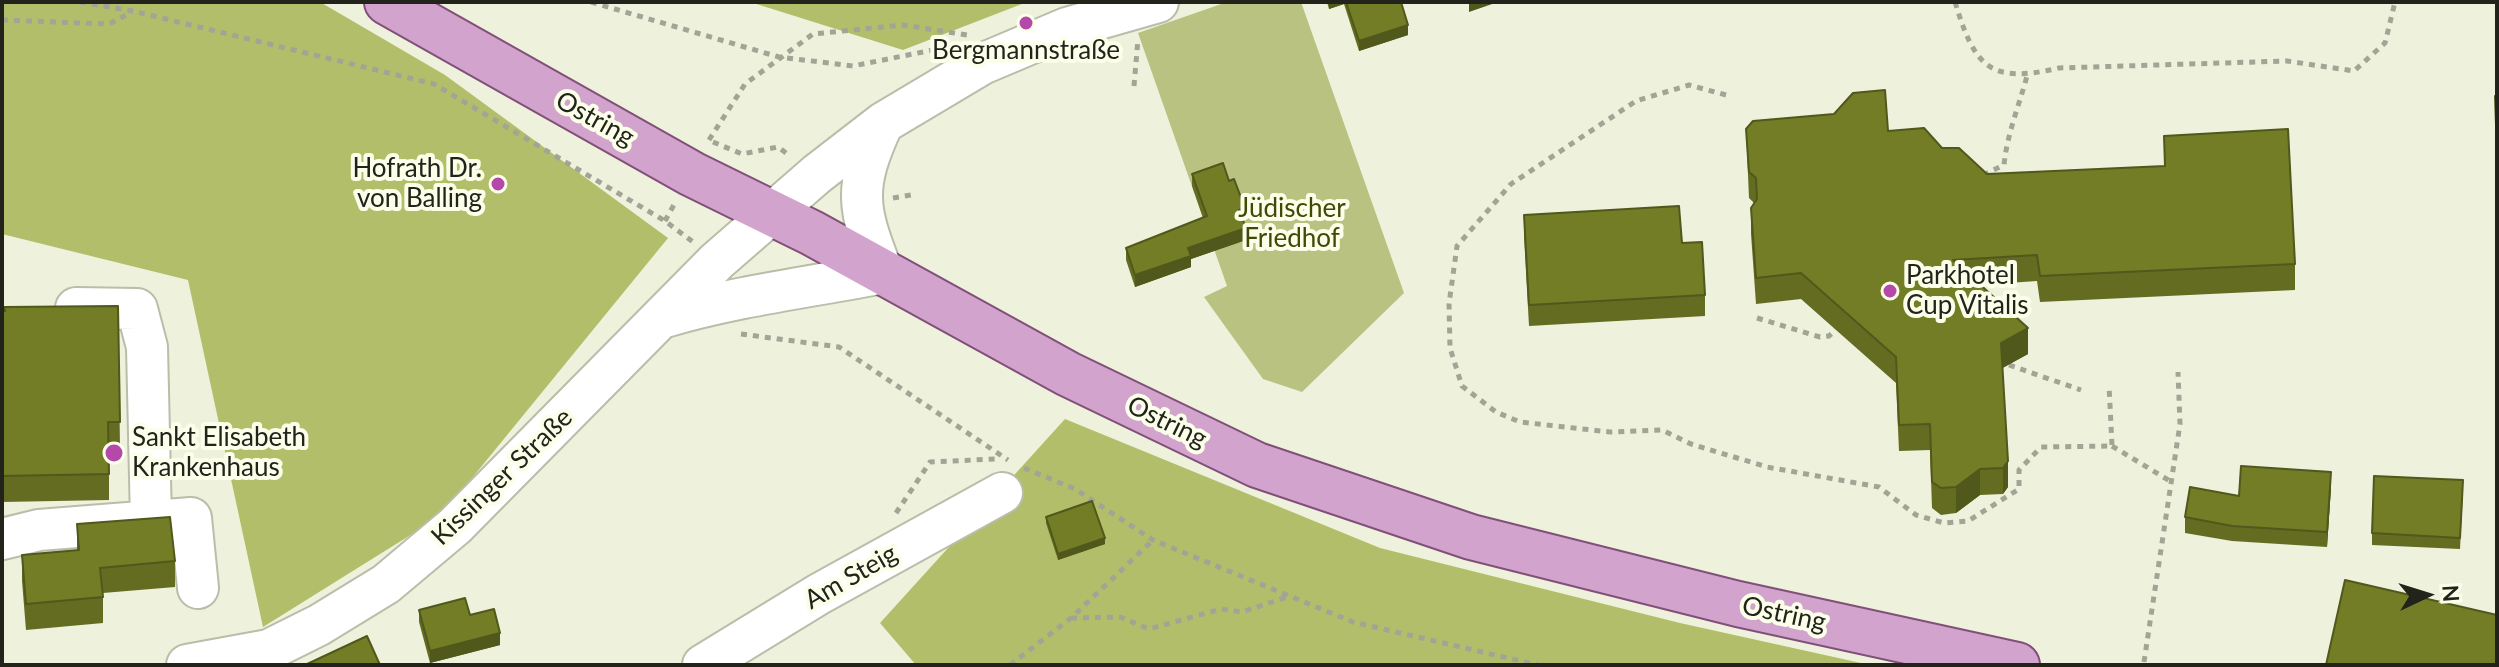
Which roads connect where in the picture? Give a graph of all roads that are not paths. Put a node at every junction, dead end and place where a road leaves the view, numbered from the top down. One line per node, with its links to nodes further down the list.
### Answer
1 (387, 2): 4 (main road, Ostring)
2 (1158, 2): 3 (street)
3 (883, 123): 4 (street); 5 (street)
4 (771, 215): 5 (main road, Ostring); 7 (street, Kissinger Straße)
5 (883, 273): 7 (street); 15 (main road, Ostring)
6 (76, 308): 9 (street)
7 (665, 317): 12 (street, Kissinger Straße)
8 (1002, 493): 14 (street, Am Steig)
9 (151, 521): 10 (street); 11 (street)
10 (2, 539)
11 (198, 588)
12 (234, 662): 13 (street, Kissinger Straße)
13 (187, 665)
14 (703, 665)
15 (2017, 665)

